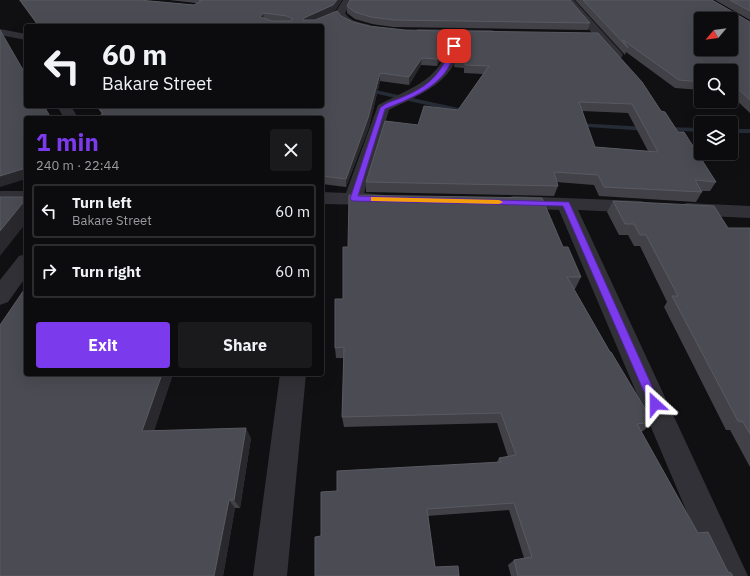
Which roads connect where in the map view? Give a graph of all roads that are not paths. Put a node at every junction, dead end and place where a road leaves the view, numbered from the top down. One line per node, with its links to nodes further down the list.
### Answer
1 (348, 0): 3 (street)
2 (569, 0): 9 (street)
3 (380, 29)
4 (0, 32): 10 (street)
5 (405, 32): 6 (street)
6 (454, 33): 7 (street); 15 (street)
7 (507, 33)
8 (585, 36): 9 (street)
9 (601, 36): 11 (street)
10 (24, 37)
11 (625, 65)
12 (0, 197): 13 (street)
13 (24, 197)
14 (324, 198): 15 (street)
15 (353, 199): 16 (street)
16 (393, 200)
17 (495, 202): 18 (street)
18 (566, 204): 19 (street); 24 (street)
19 (750, 212)
20 (24, 264): 21 (street)
21 (0, 296)
22 (293, 376): 23 (street)
23 (270, 576)
24 (731, 576)

